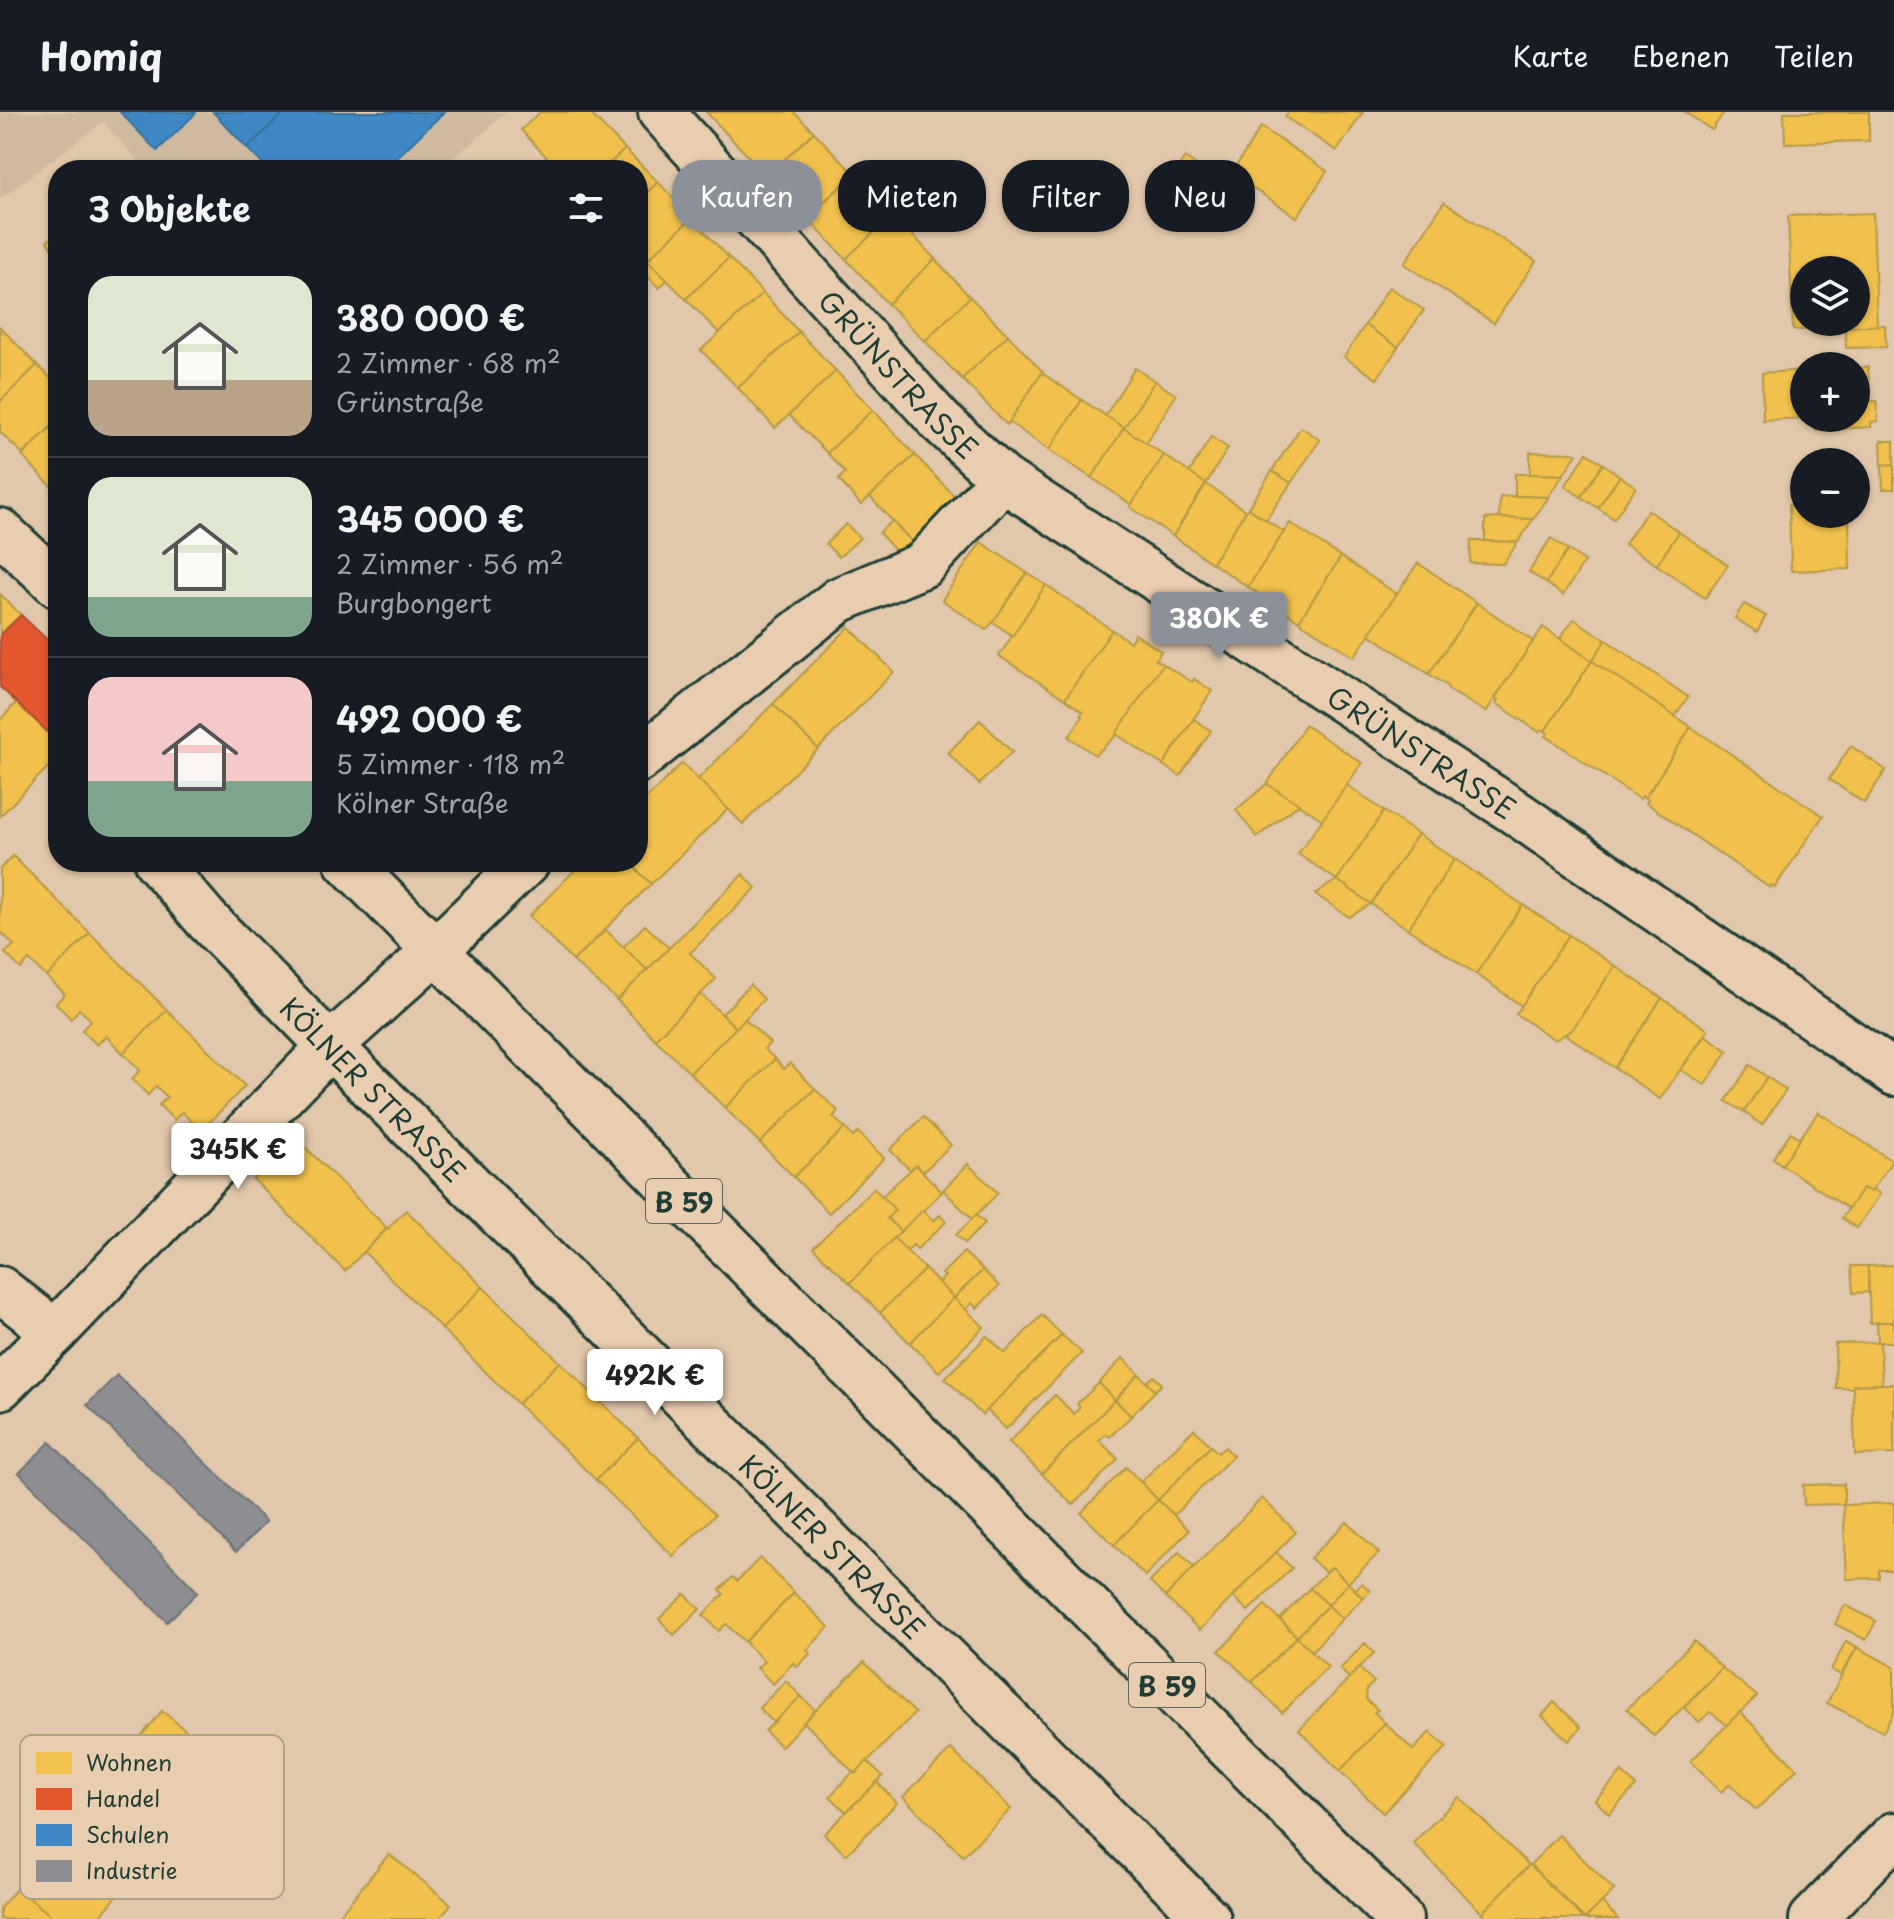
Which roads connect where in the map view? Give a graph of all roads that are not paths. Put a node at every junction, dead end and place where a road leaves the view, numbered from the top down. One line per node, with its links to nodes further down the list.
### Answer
1 (661, 112): 2 (street, GRÜNSTRASSE)
2 (1003, 479): 5 (street); 11 (street, GRÜNSTRASSE)
3 (0, 531): 4 (street)
4 (48, 576)
5 (648, 752)
6 (166, 872): 10 (street, KÖLNER STRASSE)
7 (357, 872): 9 (street, B 59)
8 (517, 872): 9 (street)
9 (435, 951): 10 (street); 17 (street, B 59)
10 (330, 1046): 13 (street); 16 (street, KÖLNER STRASSE)
11 (1894, 1073)
12 (0, 1289): 13 (street)
13 (55, 1332): 14 (street)
14 (0, 1387)
15 (1894, 1835): 18 (street)
16 (1208, 1919)
17 (1400, 1919)
18 (1812, 1919)

